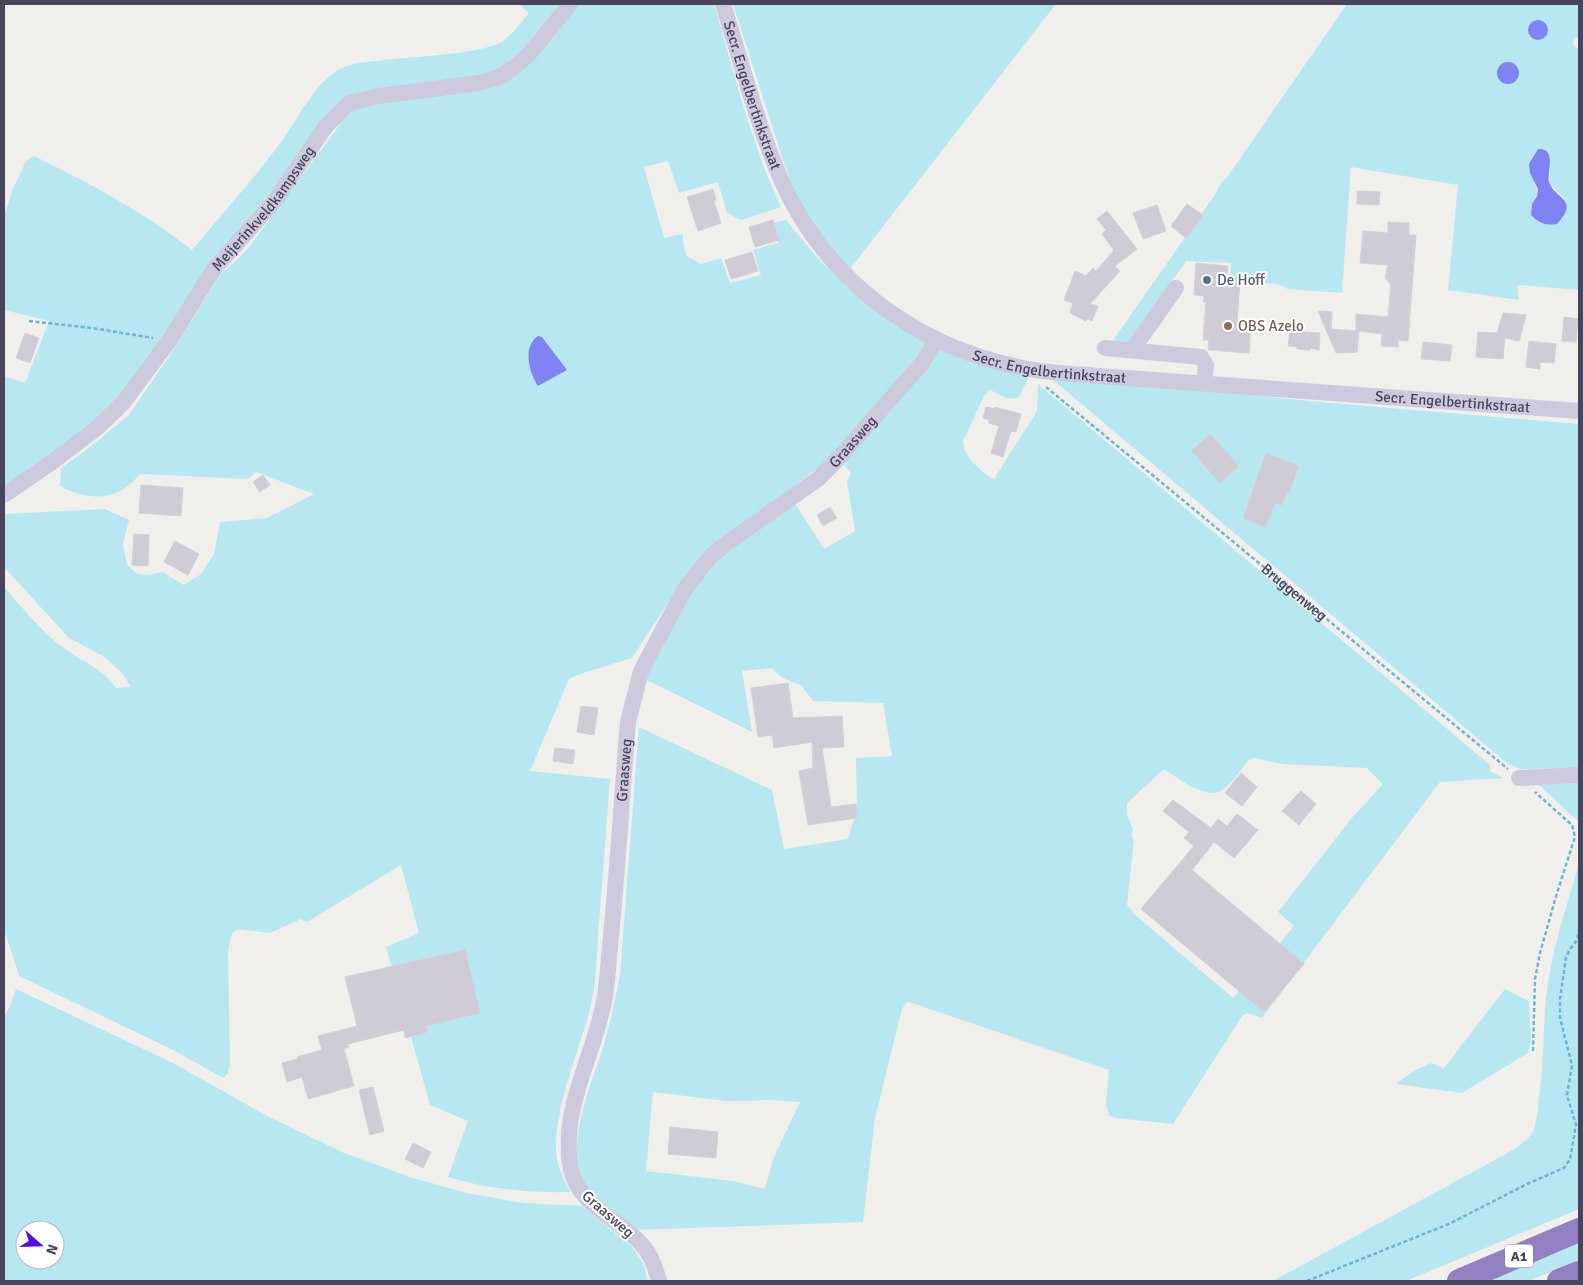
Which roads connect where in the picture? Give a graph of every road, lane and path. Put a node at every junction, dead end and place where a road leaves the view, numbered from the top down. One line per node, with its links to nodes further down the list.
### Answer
1 (570, 4): 6 (street, Meijerinkveldkampsweg)
2 (723, 4): 5 (street, Secr. Engelbertinkstraat)
3 (1176, 288): 8 (street)
4 (29, 321): 6 (path)
5 (937, 340): 9 (street, Secr. Engelbertinkstraat); 19 (street, Graasweg)
6 (169, 341): 12 (street, Meijerinkveldkampsweg)
7 (1105, 348): 8 (street)
8 (1132, 350): 10 (street)
9 (1024, 368): 10 (street, Secr. Engelbertinkstraat); 14 (path, Bruggenweg)
10 (1204, 383): 11 (street, Secr. Engelbertinkstraat)
11 (1579, 411)
12 (4, 495)
13 (1579, 776): 14 (street)
14 (1519, 778): 16 (path, Bruggenweg)
15 (1579, 929): 20 (path)
16 (1533, 1051)
17 (1579, 1230): 21 (highway, A1)
18 (1579, 1273): 22 (highway)
19 (659, 1281)
20 (1307, 1281)
21 (1459, 1281)
22 (1559, 1281)

